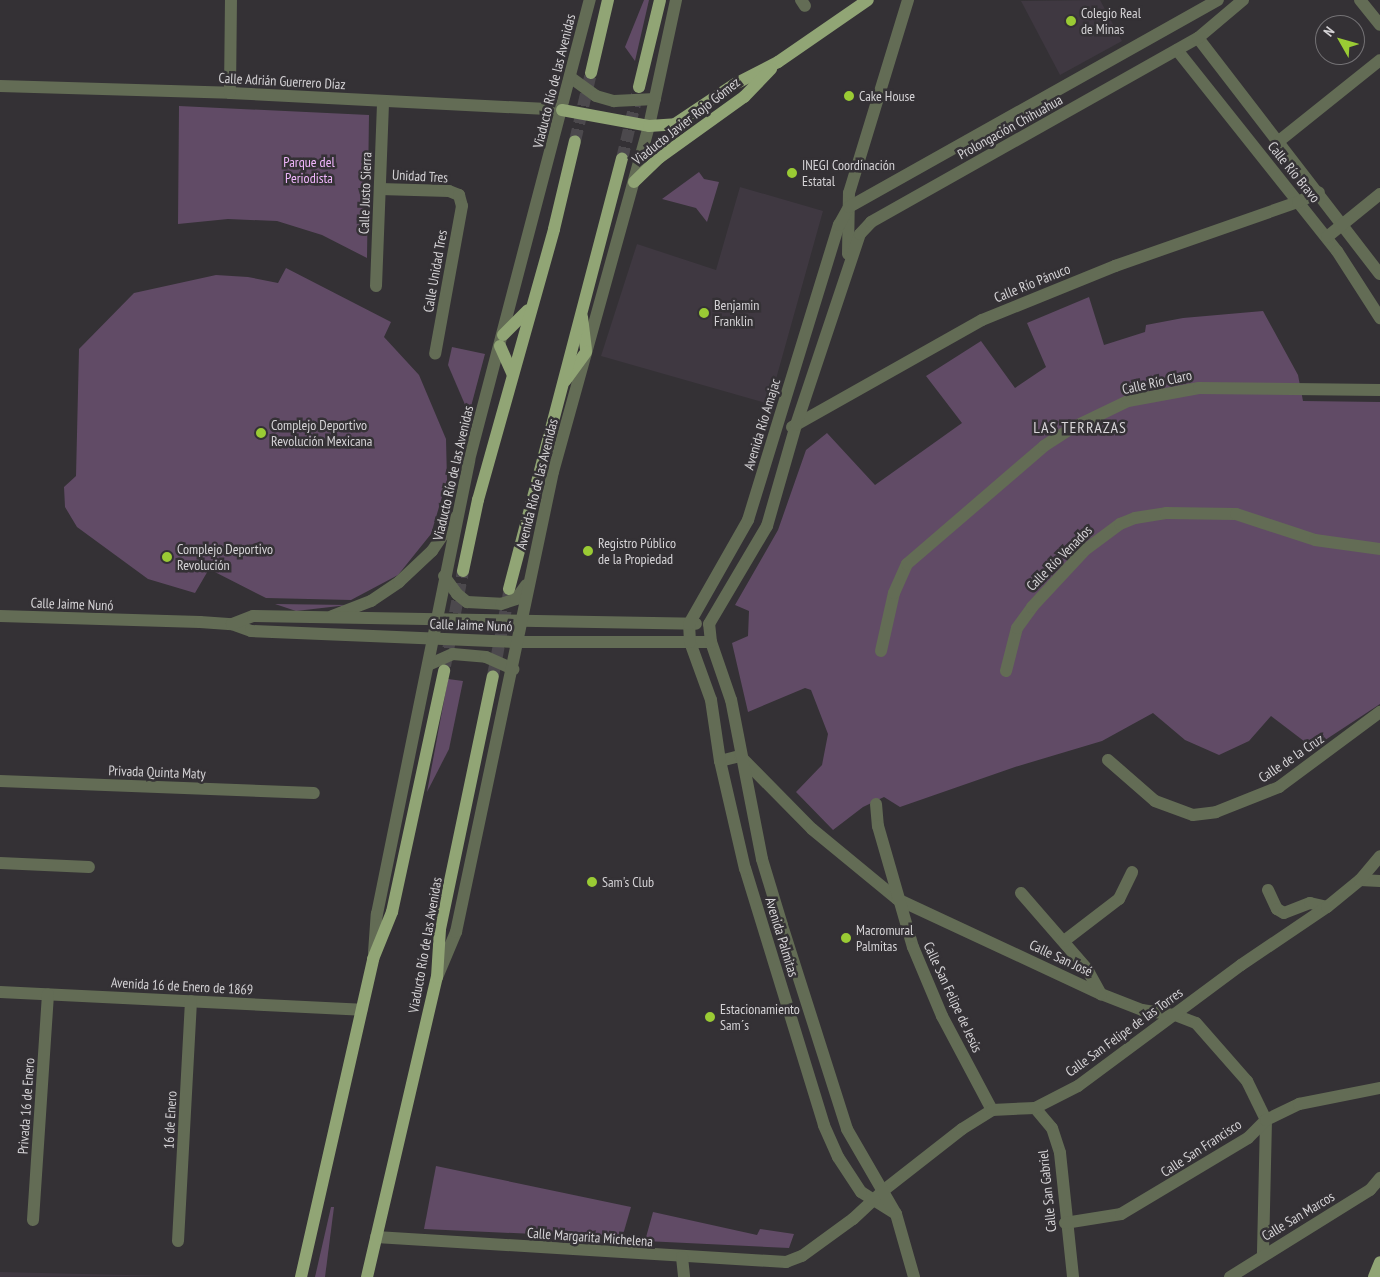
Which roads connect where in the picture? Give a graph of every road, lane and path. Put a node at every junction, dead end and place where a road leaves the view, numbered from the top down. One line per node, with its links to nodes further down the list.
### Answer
1 (231, 0): 20 (street)
2 (590, 0): 17 (street, Viaducto Río de las Avenidas)
3 (608, 0): 16 (main road)
4 (660, 0): 19 (main road)
5 (676, 0): 21 (street, Avenida Río de las Avenidas)
6 (868, 0): 15 (main road, Viaducto Javier Rojo Gómez)
7 (908, 0): 34 (street, Avenida Río Amajac)
8 (1218, 0): 34 (street, Prolongación Chihuahua)
9 (1243, 0): 12 (street, Prolongación Chihuahua)
10 (1360, 0): 11 (street)
11 (1380, 25)
12 (1198, 38): 13 (street, Prolongación Chihuahua); 26 (street, Calle Río Bravo)
13 (1177, 50): 33 (street, Calle Río Bravo); 36 (street, Prolongación Chihuahua)
14 (1380, 60): 26 (street)
15 (778, 62): 24 (main road, Viaducto Javier Rojo Gómez); 28 (main road, Viaducto Javier Rojo Gómez)
16 (591, 73)
17 (570, 77): 21 (street); 23 (street, Viaducto Río de las Avenidas)
18 (0, 86): 20 (street, Calle Adrián Guerrero Díaz)
19 (639, 87)
20 (230, 93): 22 (street, Calle Adrián Guerrero Díaz)
21 (655, 99): 24 (street, Avenida Río de las Avenidas)
22 (383, 101): 23 (street, Calle Adrián Guerrero Díaz); 29 (street, Calle Justo Sierra)
23 (562, 110): 24 (main road, Viaducto Javier Rojo Gómez); 44 (street, Viaducto Río de las Avenidas)
24 (649, 126): 28 (street, Avenida Río de las Avenidas)
25 (575, 141): 41 (main road)
26 (1279, 141): 30 (street, Calle Río Bravo)
27 (622, 159): 42 (main road)
28 (634, 182): 45 (street, Avenida Río de las Avenidas)
29 (380, 189): 32 (street, Unidad Tres); 40 (street, Calle Justo Sierra)
30 (1319, 192): 33 (street, Calle Río Pánuco); 35 (street, Calle Río Bravo)
31 (1380, 194): 35 (street)
32 (459, 195): 46 (street, Calle Unidad Tres)
33 (1298, 202): 37 (street, Calle Río Bravo); 50 (street, Calle Río Pánuco)
34 (849, 207): 38 (street, Avenida Río Amajac); 51 (street, Avenida Río Amajac)
35 (1344, 224): 37 (street); 39 (street, Calle Río Bravo)
36 (860, 234): 38 (street, Avenida Río Amajac)
37 (1327, 237): 43 (street, Calle Río Bravo)
38 (848, 263): 50 (street, Avenida Río Amajac)
39 (1380, 274)
40 (376, 286)
41 (530, 308): 44 (main road); 47 (main road)
42 (581, 310): 45 (main road); 48 (main road)
43 (1380, 318)
44 (502, 341): 47 (main road); 52 (street, Viaducto Río de las Avenidas)
45 (586, 350): 48 (main road); 56 (street, Avenida Río de las Avenidas)
46 (435, 354)
47 (512, 373): 54 (main road)
48 (560, 390): 57 (main road)
49 (1380, 390): 69 (street, Calle Río Claro)
50 (796, 425): 51 (street, Calle Río Pánuco); 64 (street, Avenida Río Amajac)
51 (773, 439): 63 (street, Avenida Río Amajac)
52 (458, 512): 55 (street, Viaducto Río de las Avenidas); 59 (street)
53 (1380, 549): 72 (street, Calle Río Venados)
54 (463, 570)
55 (444, 576): 56 (street); 60 (street, Viaducto Río de las Avenidas)
56 (529, 580): 61 (street, Avenida Río de las Avenidas)
57 (509, 589)
58 (0, 616): 62 (street, Calle Jaime Nunó)
59 (326, 618): 60 (street, Calle Jaime Nunó); 62 (street, Calle Jaime Nunó)
60 (436, 620): 61 (street, Calle Jaime Nunó); 65 (street, Viaducto Río de las Avenidas)
61 (522, 622): 63 (street, Calle Jaime Nunó); 66 (street, Avenida Río de las Avenidas)
62 (232, 624): 65 (street, Calle Jaime Nunó)
63 (689, 624): 64 (street, Calle Jaime Nunó); 67 (street)
64 (709, 624): 68 (street)
65 (433, 639): 66 (street, Calle Jaime Nunó); 70 (street, Viaducto Río de las Avenidas)
66 (518, 642): 67 (street, Calle Jaime Nunó); 71 (street, Avenida Río de las Avenidas)
67 (690, 642): 68 (street, Calle Jaime Nunó); 78 (street, Avenida Palmitas)
68 (710, 642): 76 (street, Avenida Palmitas)
69 (881, 651)
70 (428, 664): 71 (street); 93 (street, Viaducto Río de las Avenidas)
71 (513, 669): 94 (street, Avenida Río de las Avenidas)
72 (1006, 670)
73 (444, 671): 93 (main road, Viaducto Río de las Avenidas)
74 (493, 676): 94 (main road, Viaducto Río de las Avenidas)
75 (1380, 712): 77 (street, Calle de la Cruz)
76 (740, 756): 78 (street); 90 (street, Calle San José); 106 (street, Avenida Palmitas)
77 (1108, 760)
78 (720, 761): 107 (street, Avenida Palmitas)
79 (0, 781): 80 (street, Privada Quinta Maty)
80 (314, 793)
81 (876, 804): 90 (street, Calle San Felipe de Jesús)
82 (1380, 856): 86 (street, Calle San Felipe de las Torres)
83 (0, 863): 84 (street)
84 (89, 867)
85 (1132, 872): 92 (street)
86 (1360, 880): 87 (street); 91 (street, Calle San Felipe de las Torres)
87 (1380, 881)
88 (1268, 890): 91 (street)
89 (1021, 893): 92 (street)
90 (897, 899): 97 (street, Calle San José); 103 (street, Calle San Felipe de Jesús)
91 (1327, 907): 100 (street, Calle San Felipe de las Torres)
92 (1064, 941): 97 (street)
93 (373, 959): 99 (main road, Viaducto Río de las Avenidas)
94 (437, 977): 111 (main road, Viaducto Río de las Avenidas)
95 (0, 992): 96 (street, Avenida 16 de Enero de 1869)
96 (48, 994): 98 (street, Avenida 16 de Enero de 1869); 109 (street, Privada 16 de Enero)
97 (1101, 994): 100 (street, Calle San José)
98 (191, 1001): 99 (street, Avenida 16 de Enero de 1869); 112 (street, 16 de Enero)
99 (362, 1010): 117 (main road, Viaducto Río de las Avenidas)
100 (1175, 1015): 102 (street, Calle San Felipe de las Torres); 104 (street, Calle San José)
101 (1380, 1088): 104 (street, Calle San Francisco)
102 (1035, 1108): 103 (street, Calle San Felipe de las Torres); 110 (street, Calle San Gabriel)
103 (992, 1110): 106 (street, Calle San Felipe de las Torres)
104 (1266, 1120): 110 (street, Calle San Francisco); 113 (street, Calle San José)
105 (1380, 1178): 113 (street, Calle San Marcos)
106 (884, 1190): 107 (street, Calle San Felipe de las Torres); 108 (street, Avenida Palmitas)
107 (872, 1200): 108 (street, Avenida Palmitas); 114 (street, Calle San Felipe de las Torres)
108 (896, 1214): 120 (street, Avenida Palmitas)
109 (33, 1220)
110 (1065, 1223): 121 (street, Calle San Gabriel)
111 (376, 1237): 115 (street, Calle Margarita Michelena); 118 (main road, Viaducto Río de las Avenidas)
112 (178, 1241)
113 (1263, 1254): 122 (street, Calle San Marcos)
114 (802, 1256): 115 (street, Calle Margarita Michelena)
115 (682, 1257): 119 (street)
116 (1380, 1262): 123 (main road)
117 (302, 1277)
118 (367, 1277)
119 (684, 1277)
120 (914, 1277)
121 (1073, 1277)
122 (1230, 1277)
123 (1374, 1277)

